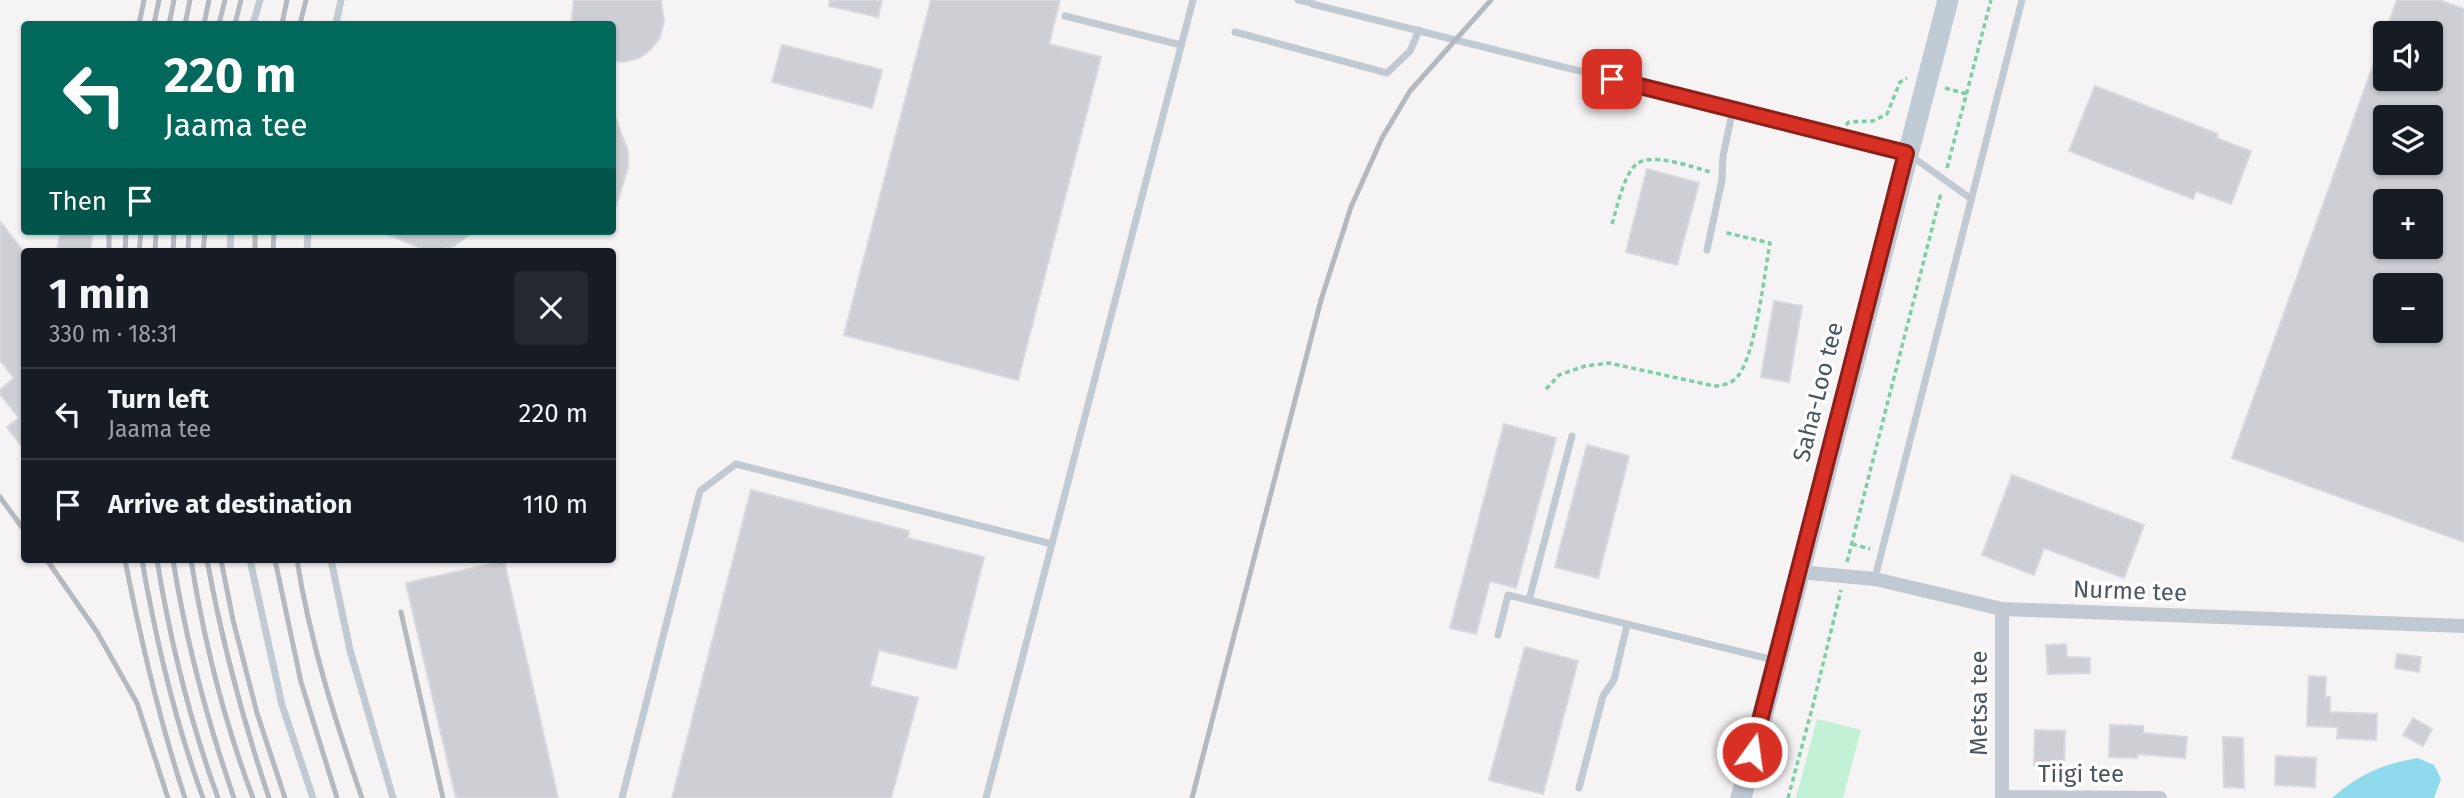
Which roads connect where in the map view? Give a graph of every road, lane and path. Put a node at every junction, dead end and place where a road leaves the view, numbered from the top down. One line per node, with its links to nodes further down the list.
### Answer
1 (260, 0): 10 (lane)
2 (341, 0): 11 (lane)
3 (1193, 0): 14 (lane)
4 (1298, 0): 8 (lane)
5 (1948, 0): 15 (main road, Saha-Loo tee)
6 (1991, 0): 16 (path)
7 (2022, 0): 22 (lane)
8 (1310, 2): 12 (lane)
9 (1065, 16): 14 (lane)
10 (254, 21)
11 (337, 21)
12 (1419, 30): 13 (lane); 17 (lane)
13 (1235, 32)
14 (1181, 45): 28 (lane)
15 (1927, 83): 16 (path); 18 (path); 19 (main road, Saha-Loo tee)
16 (1967, 93): 21 (path)
17 (1733, 109): 18 (lane); 20 (lane)
18 (1839, 136): 19 (lane)
19 (1906, 153): 21 (lane); 31 (main road, Saha-Loo tee)
20 (1722, 175): 23 (path); 24 (lane)
21 (1945, 179): 22 (lane); 32 (path)
22 (1970, 198): 33 (lane)
23 (1612, 224)
24 (1711, 229): 25 (lane); 26 (path)
25 (1707, 250)
26 (1546, 389)
27 (1572, 436): 34 (lane)
28 (1052, 544): 45 (lane); 46 (lane)
29 (251, 563): 43 (lane)
30 (332, 563): 44 (lane)
31 (1799, 572): 32 (street, Nurme tee); 39 (main road, Saha-Loo tee)
32 (1843, 577): 33 (street, Nurme tee); 48 (path)
33 (1875, 579): 35 (street, Nurme tee)
34 (1529, 600): 36 (lane); 38 (lane)
35 (2002, 609): 37 (street, Nurme tee); 41 (street, Metsa tee)
36 (1627, 625): 39 (lane); 40 (lane)
37 (2464, 626)
38 (1498, 635)
39 (1775, 661): 47 (main road, Saha-Loo tee)
40 (1579, 788)
41 (2002, 797): 42 (street, Tiigi tee)
42 (2142, 797): 49 (street, Tiigi tee)
43 (313, 798)
44 (393, 798)
45 (622, 798)
46 (986, 798)
47 (1741, 798)
48 (1788, 798)
49 (2161, 798)

